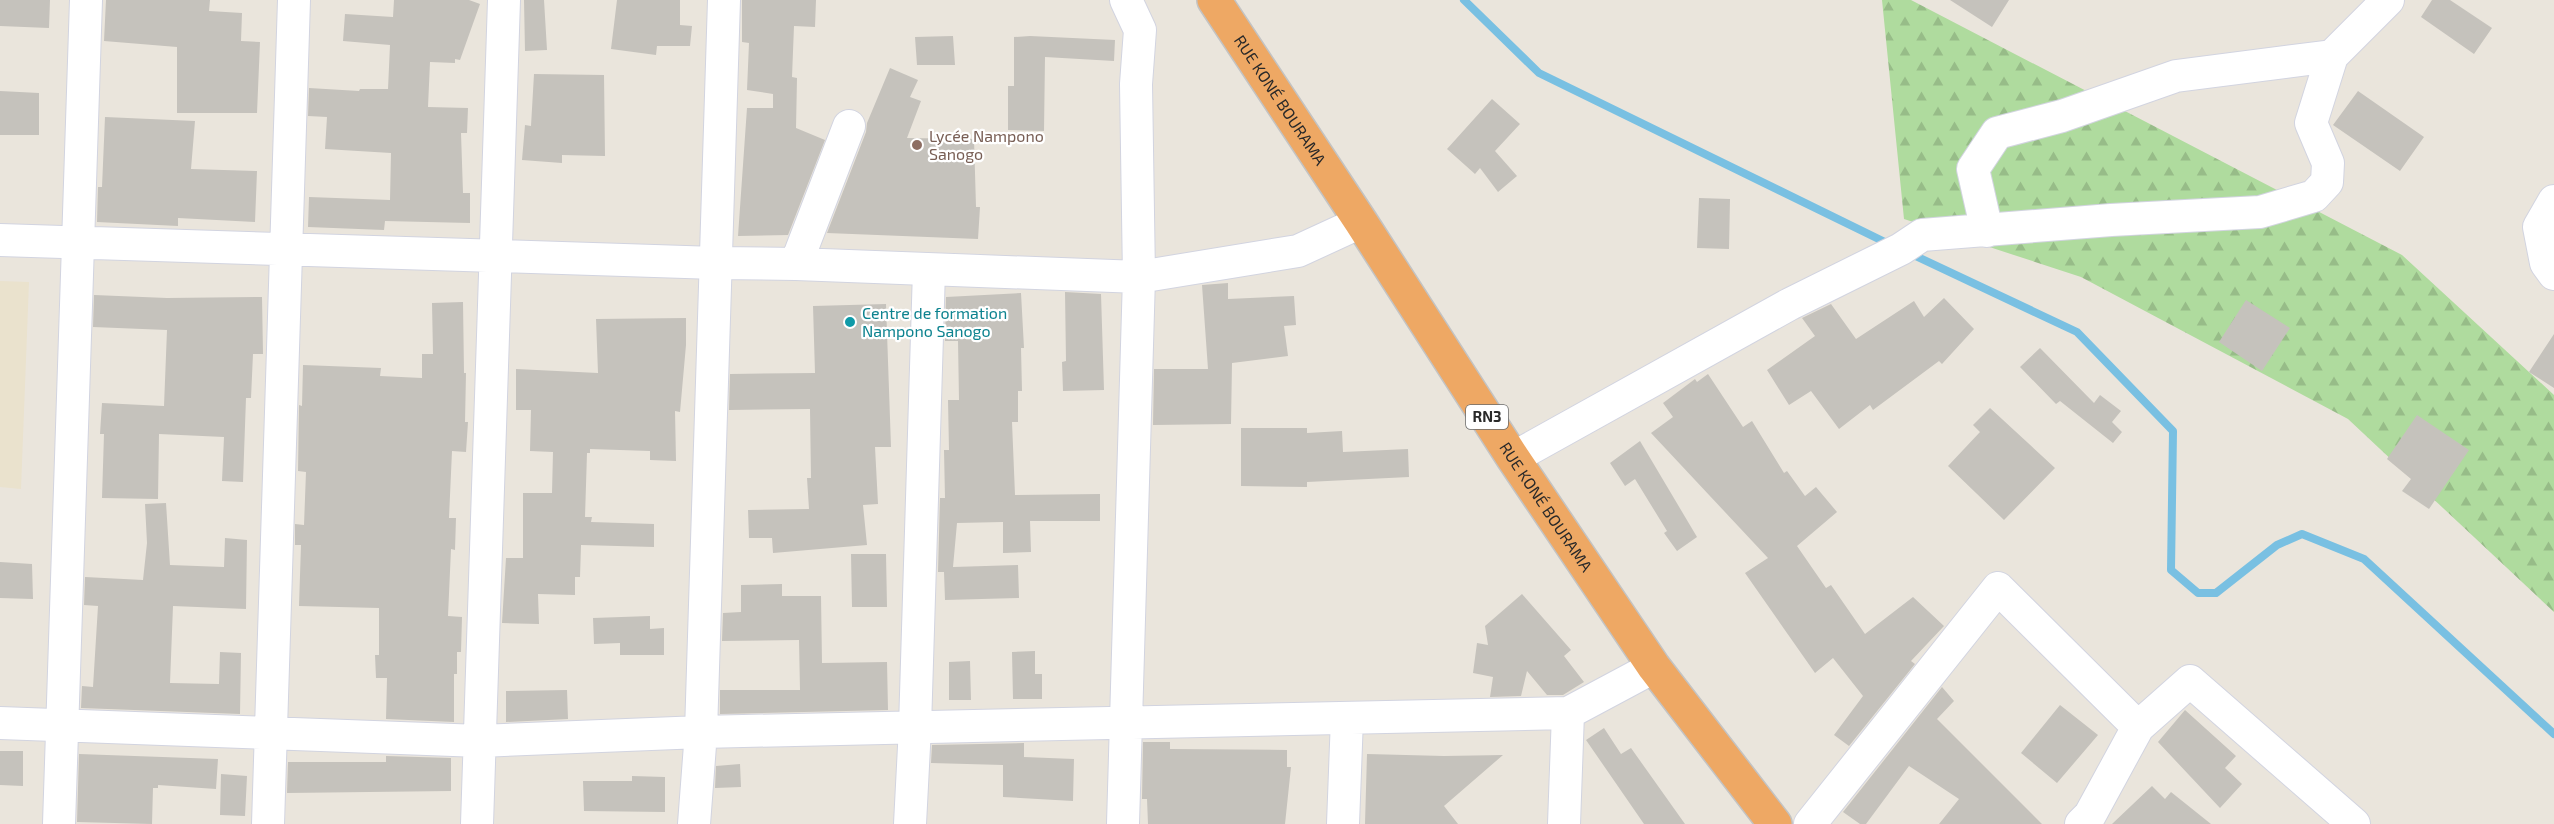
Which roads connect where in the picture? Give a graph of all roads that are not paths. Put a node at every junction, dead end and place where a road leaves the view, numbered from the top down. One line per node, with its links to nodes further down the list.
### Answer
1 (86, 0): 14 (street)
2 (294, 0): 15 (street)
3 (504, 0): 16 (street)
4 (724, 0): 17 (street)
5 (1126, 0): 21 (street)
6 (1214, 0): 11 (highway, RUE KONÉ BOURAMA / RN3)
7 (2388, 0): 8 (street)
8 (2332, 56): 12 (street); 12 (street)
9 (849, 126): 18 (street)
10 (2554, 201): 20 (street)
11 (1361, 222): 21 (street); 22 (highway, RUE KONÉ BOURAMA / RN3)
12 (1987, 231): 22 (street)
13 (0, 240): 14 (street)
14 (78, 242): 15 (street); 28 (street)
15 (286, 249): 16 (street); 32 (street)
16 (495, 256): 17 (street); 33 (street)
17 (716, 263): 18 (street); 31 (street)
18 (796, 264): 19 (street)
19 (930, 270): 21 (street); 29 (street)
20 (2554, 274)
21 (1139, 277): 27 (street)
22 (1513, 458): 23 (highway, RUE KONÉ BOURAMA / RN3)
23 (1654, 667): 24 (street); 43 (highway, RUE KONÉ BOURAMA / RN3)
24 (1568, 713): 25 (street); 42 (street)
25 (1347, 718): 27 (street); 41 (street)
26 (0, 723): 28 (street)
27 (1125, 723): 29 (street); 40 (street)
28 (63, 726): 32 (street); 35 (street)
29 (915, 727): 31 (street); 39 (street)
30 (2138, 727): 34 (street); 44 (street); 45 (street)
31 (701, 732): 33 (street); 38 (street)
32 (271, 733): 33 (street); 36 (street)
33 (480, 741): 37 (street)
34 (2089, 821)
35 (59, 824)
36 (268, 824)
37 (477, 824)
38 (694, 824)
39 (910, 824)
40 (1123, 824)
41 (1343, 824)
42 (1564, 824)
43 (1775, 824)
44 (1810, 824)
45 (2354, 824)

